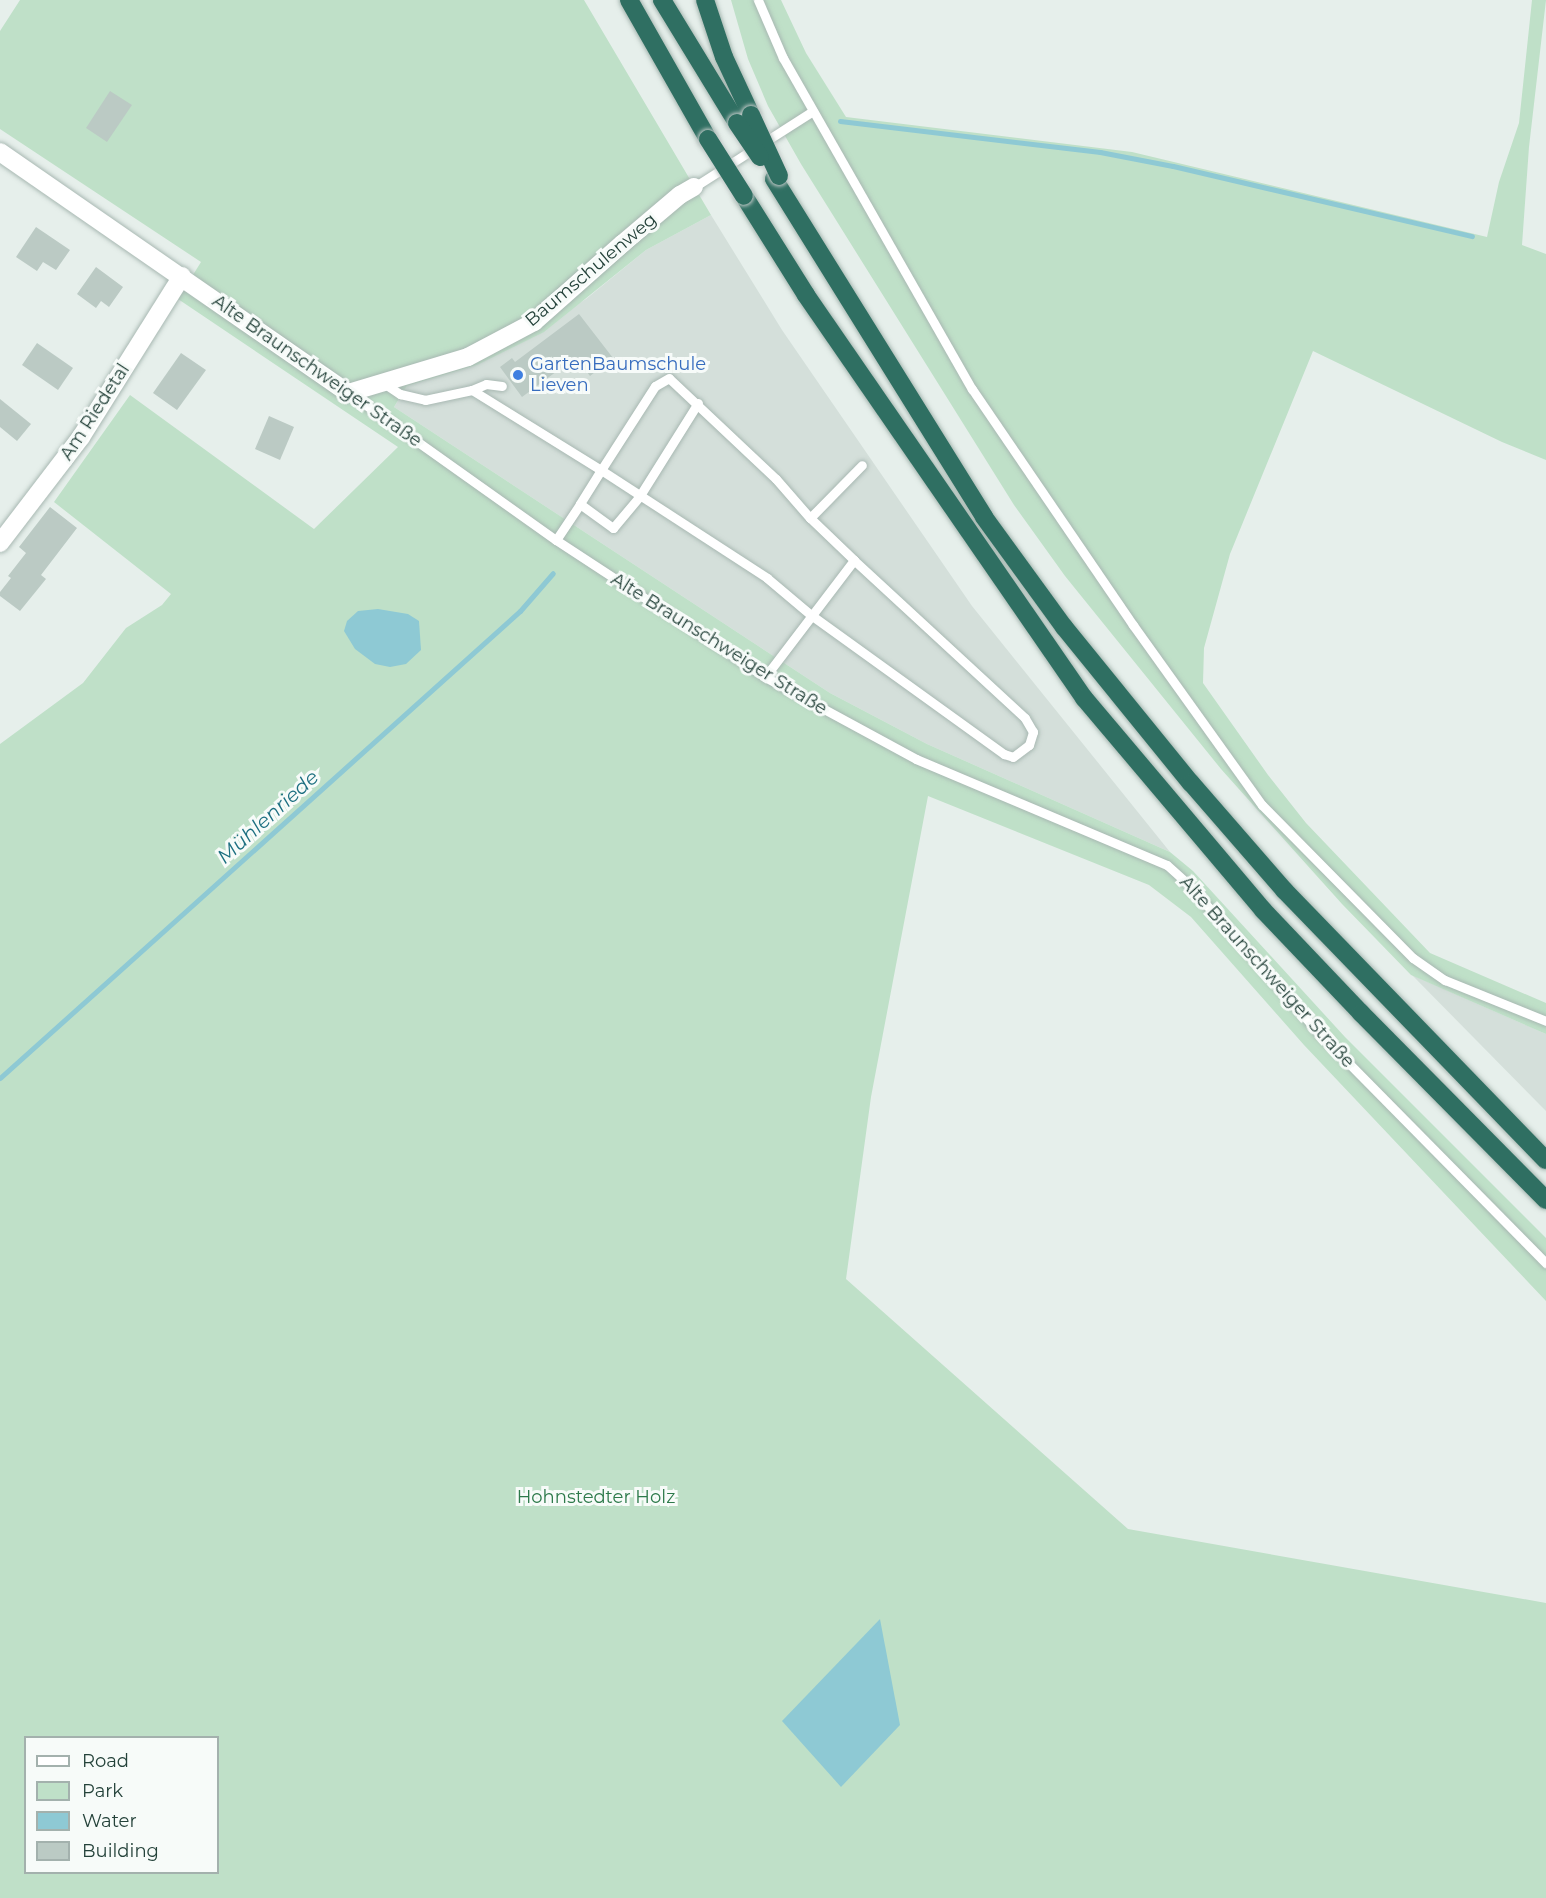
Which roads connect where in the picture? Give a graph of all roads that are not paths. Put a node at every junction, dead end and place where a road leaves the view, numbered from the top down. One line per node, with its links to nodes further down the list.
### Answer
1 (662, 0): 6 (highway)
2 (705, 0): 6 (highway)
3 (758, 0): 5 (lane)
4 (630, 3): 27 (highway, bridge)
5 (813, 111): 8 (lane); 25 (lane)
6 (744, 119): 26 (highway, bridge)
7 (0, 152): 9 (street, Alte Braunschweiger Straße)
8 (694, 188): 10 (street, Baumschulenweg)
9 (182, 276): 13 (street, Alte Braunschweiger Straße); 21 (street, Am Riedetal)
10 (380, 381): 12 (lane); 13 (street, Baumschulenweg)
11 (502, 386): 12 (lane)
12 (472, 390): 16 (lane)
13 (348, 393): 20 (lane, Alte Braunschweiger Straße)
14 (698, 403): 16 (lane); 17 (lane); 19 (lane)
15 (862, 465): 19 (lane)
16 (601, 470): 17 (lane); 18 (lane)
17 (639, 496): 18 (lane); 23 (lane)
18 (580, 504): 20 (lane)
19 (810, 518): 22 (lane)
20 (556, 540): 24 (lane, Alte Braunschweiger Straße)
21 (0, 543)
22 (854, 560): 23 (lane); 23 (lane)
23 (811, 615): 24 (lane)
24 (765, 676): 28 (lane, Alte Braunschweiger Straße)
25 (1546, 1021)
26 (1546, 1160)
27 (1546, 1200)
28 (1546, 1263)

